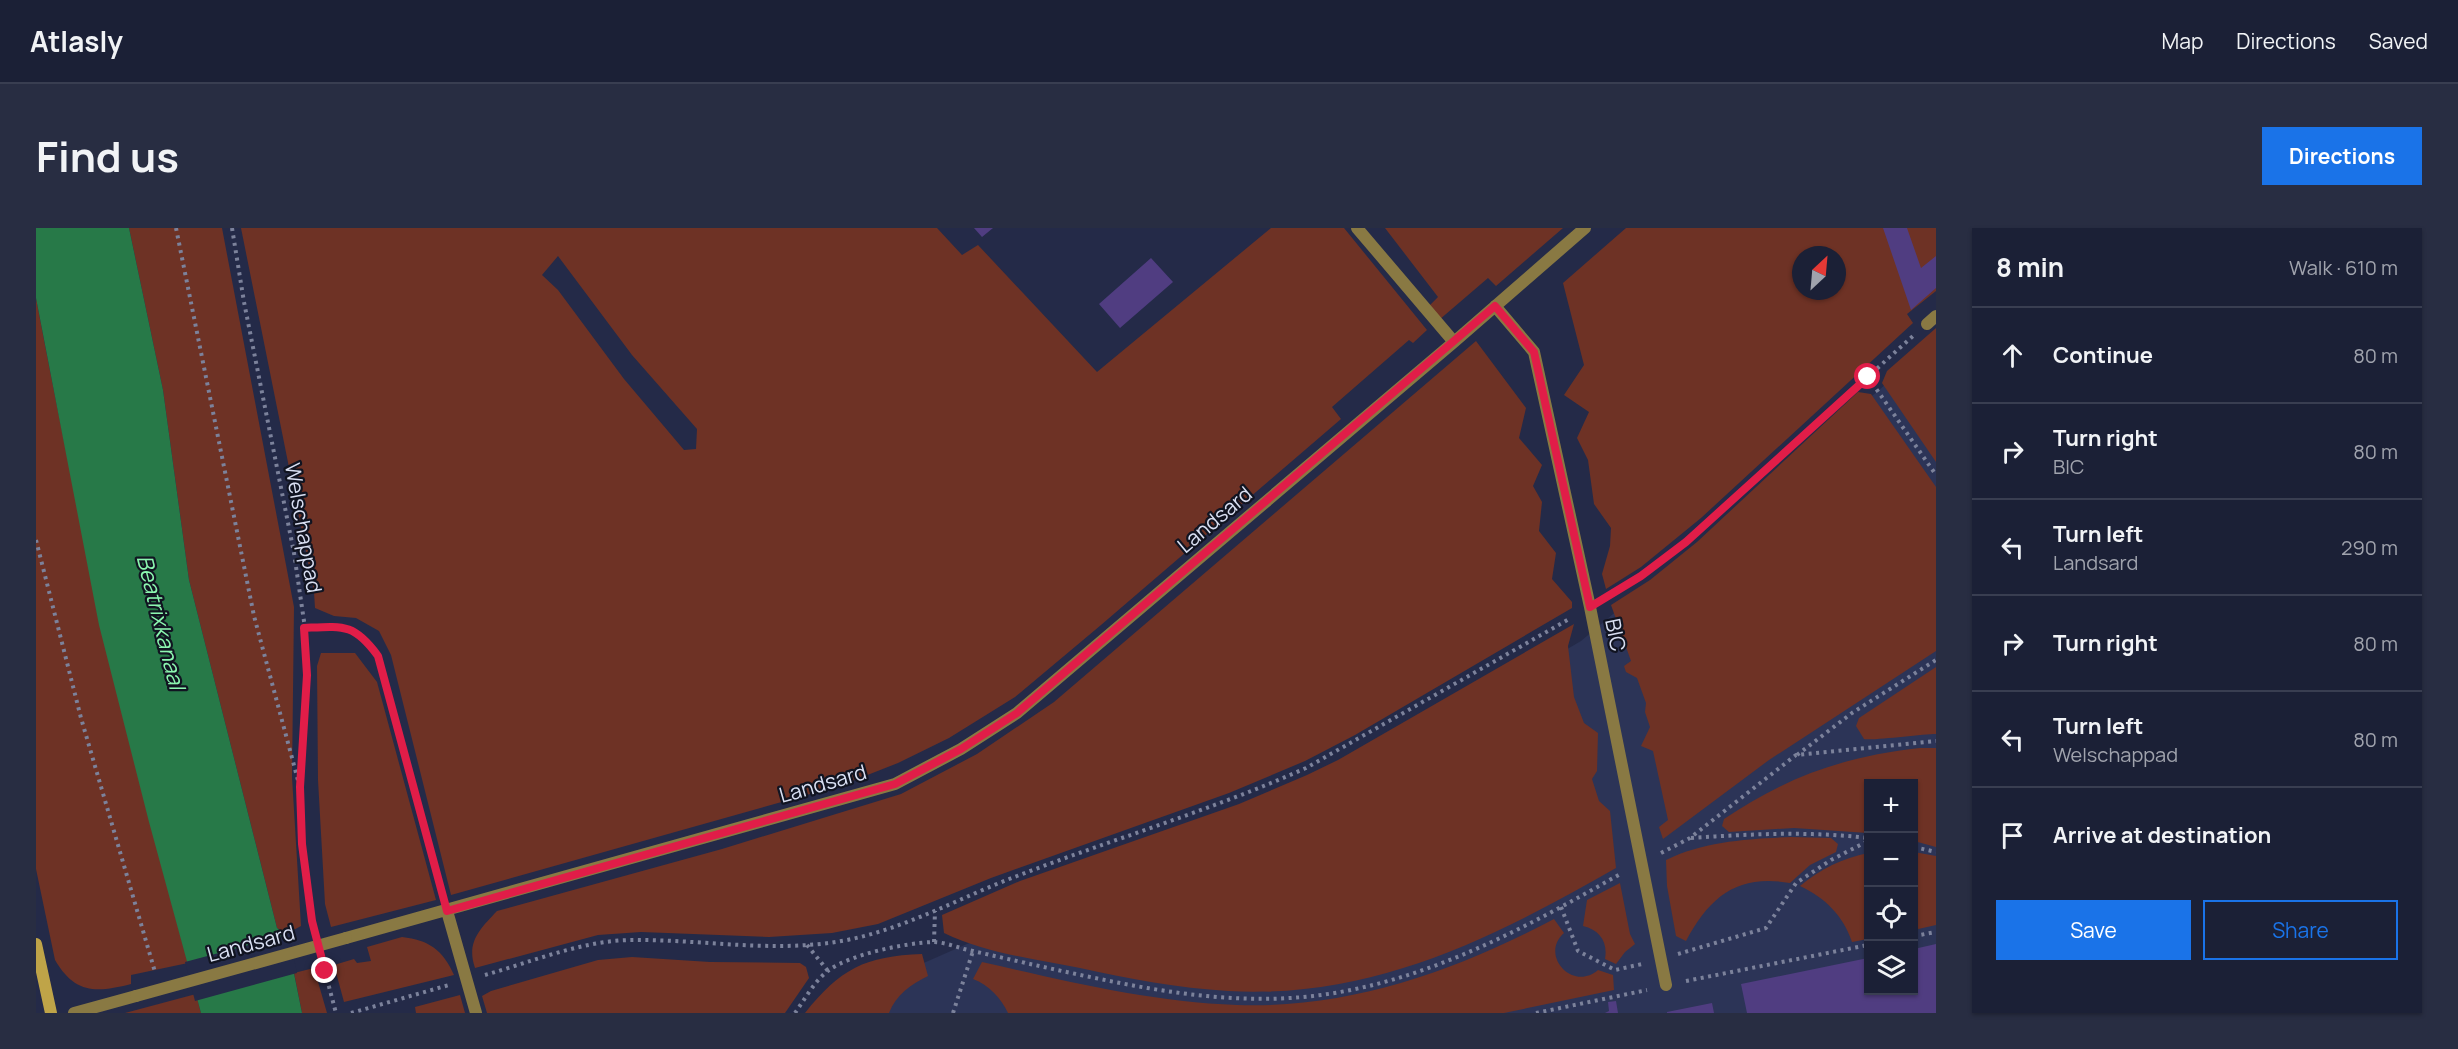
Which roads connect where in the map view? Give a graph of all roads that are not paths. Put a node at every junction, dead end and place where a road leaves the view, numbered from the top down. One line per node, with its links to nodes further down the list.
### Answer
1 (1357, 228): 4 (street)
2 (1585, 228): 3 (street, Landsard)
3 (1495, 306): 4 (street, Landsard); 7 (street, BIC)
4 (1454, 342): 5 (street, Landsard)
5 (447, 911): 9 (street, Landsard, bridge); 10 (street)
6 (36, 944): 8 (main road)
7 (1666, 985)
8 (51, 1013)
9 (74, 1013)
10 (476, 1013)

